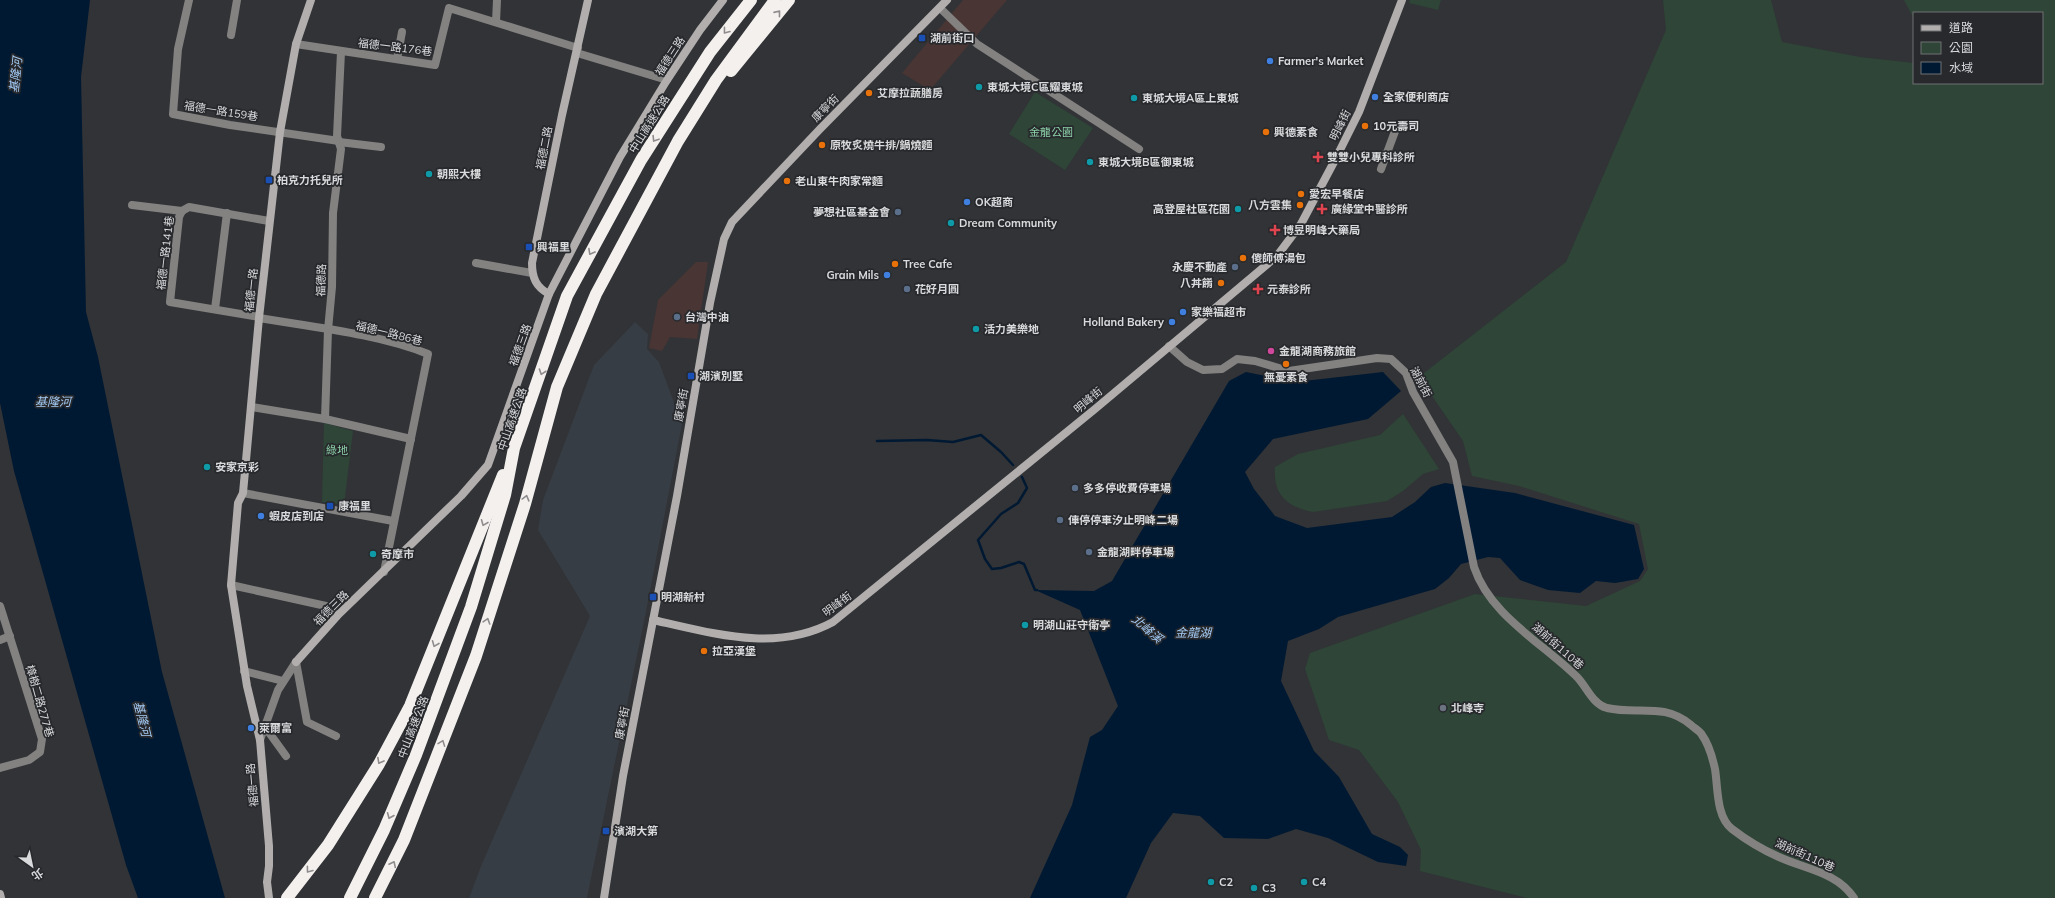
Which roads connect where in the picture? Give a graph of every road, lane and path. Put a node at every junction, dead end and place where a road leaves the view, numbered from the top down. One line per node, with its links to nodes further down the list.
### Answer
1 (189, 0): 23 (street, 福德一路159巷)
2 (237, 0): 15 (street)
3 (311, 0): 16 (street, 福德一路)
4 (497, 0): 13 (street)
5 (588, 0): 17 (street, 福德二路)
6 (723, 0): 20 (street, 福德三路)
7 (750, 0): 42 (highway, 中山高速公路, one-way to 42)
8 (775, 0): 21 (highway)
9 (789, 0): 21 (highway, one-way to 9)
10 (947, 0): 12 (street, 康寧街)
11 (1402, 0): 38 (street, 明峰街)
12 (940, 8): 26 (street); 50 (street, 康寧街)
13 (496, 22): 17 (street); 19 (street, 福德一路176巷)
14 (402, 32): 19 (street)
15 (231, 35)
16 (296, 44): 18 (street, 福德一路176巷); 23 (street, 福德一路)
17 (578, 51): 20 (street); 33 (street, 福德二路)
18 (341, 52): 19 (street, 福德一路176巷); 24 (street, 福德路)
19 (397, 59)
20 (667, 80): 34 (street, 福德三路)
21 (695, 114): 66 (highway, one-way to 21)
22 (1397, 126): 27 (street)
23 (280, 132): 24 (street); 31 (street, 福德一路)
24 (339, 141): 25 (street); 37 (street, 福德路)
25 (381, 147)
26 (1139, 150)
27 (1381, 168)
28 (132, 205): 29 (street, 福德一路141巷)
29 (182, 210): 30 (street, 福德一路141巷); 35 (street, 福德一路141巷)
30 (227, 213): 31 (street, 福德一路141巷); 35 (street)
31 (269, 221): 36 (street, 福德一路)
32 (476, 263): 33 (street)
33 (532, 273): 34 (street)
34 (550, 294): 46 (street, 福德三路)
35 (215, 309): 36 (street, 福德一路141巷)
36 (259, 318): 37 (street, 福德一路86巷); 39 (street, 福德一路)
37 (328, 330): 40 (street, 福德路); 41 (street, 福德一路86巷)
38 (1169, 346): 43 (street, 湖前街); 50 (street, 明峰街)
39 (252, 407): 40 (street); 44 (street, 福德一路)
40 (325, 419): 41 (street)
41 (411, 439): 45 (street, 福德一路86巷)
42 (514, 448): 64 (highway, one-way to 64); 65 (highway, 中山高速公路, one-way to 65)
43 (1456, 479): 68 (street, 湖前街110巷)
44 (244, 493): 45 (street); 47 (street, 福德一路)
45 (393, 521): 46 (street, 福德一路86巷)
46 (384, 572): 49 (street, 福德三路)
47 (231, 585): 49 (street); 54 (street, 福德一路)
48 (0, 606): 51 (street, 樟樹二路277巷)
49 (338, 616): 53 (street, 福德三路)
50 (653, 620): 67 (street, 康寧街)
51 (10, 636): 52 (street); 60 (street, 樟樹二路277巷)
52 (0, 640)
53 (296, 662): 55 (street); 57 (street)
54 (244, 671): 55 (street); 58 (street, 福德一路)
55 (282, 682): 56 (street)
56 (265, 727): 58 (street); 59 (street)
57 (336, 736)
58 (260, 740): 63 (street, 福德一路)
59 (286, 756)
60 (0, 768)
61 (0, 894): 62 (street)
62 (1, 898)
63 (269, 898)
64 (287, 898)
65 (350, 898)
66 (375, 898)
67 (604, 898)
68 (1854, 898)

